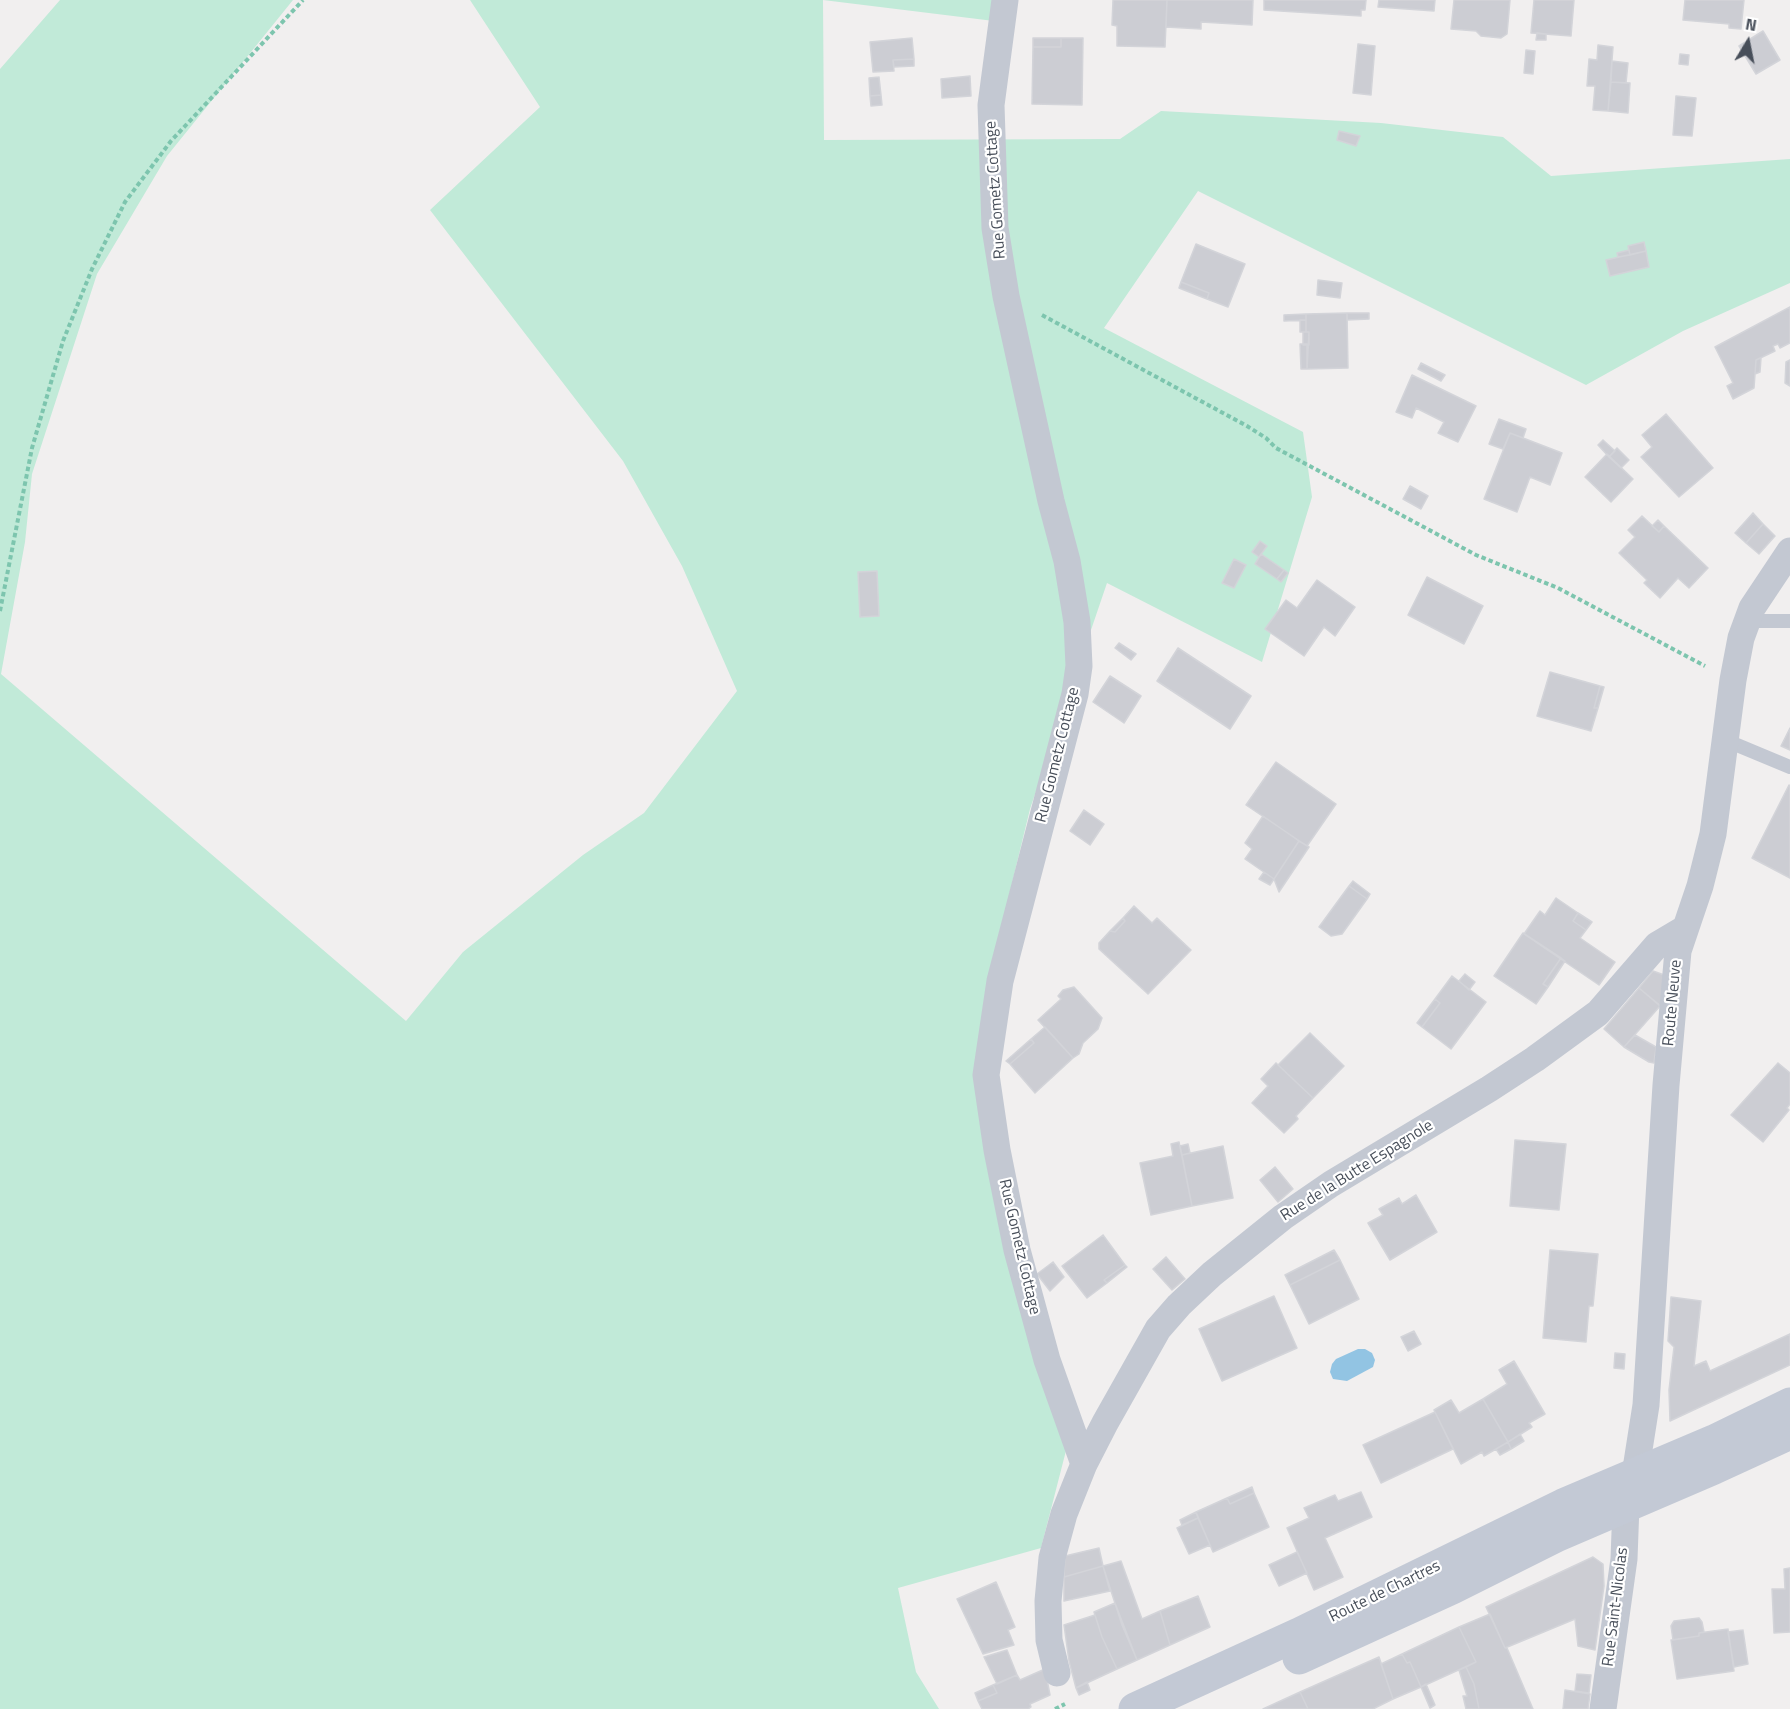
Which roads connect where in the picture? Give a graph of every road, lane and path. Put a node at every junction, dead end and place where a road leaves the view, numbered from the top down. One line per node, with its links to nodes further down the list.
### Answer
1 (303, 0): 5 (path)
2 (1005, 0): 3 (street, Rue Gometz Cottage)
3 (1006, 296): 8 (path); 14 (street, Rue Gometz Cottage)
4 (1790, 551): 6 (street, Route Neuve)
5 (0, 611)
6 (1748, 621): 7 (lane); 8 (street, Route Neuve)
7 (1790, 621)
8 (1733, 680): 9 (street, Route Neuve)
9 (1725, 740): 10 (lane); 11 (street, Route Neuve)
10 (1790, 767)
11 (1684, 929): 14 (street, Rue de la Butte Espagnole); 15 (street, Route Neuve)
12 (1790, 1404): 15 (main road, Route de Chartres)
13 (1790, 1433): 15 (main road, Route de Chartres)
14 (1084, 1464): 16 (street, Rue de la Butte Espagnole)
15 (1630, 1490): 17 (main road, Route de Chartres); 18 (main road, Route de Chartres); 19 (street, Rue Saint-Nicolas)
16 (1057, 1673)
17 (1135, 1709)
18 (1182, 1709)
19 (1603, 1709)

